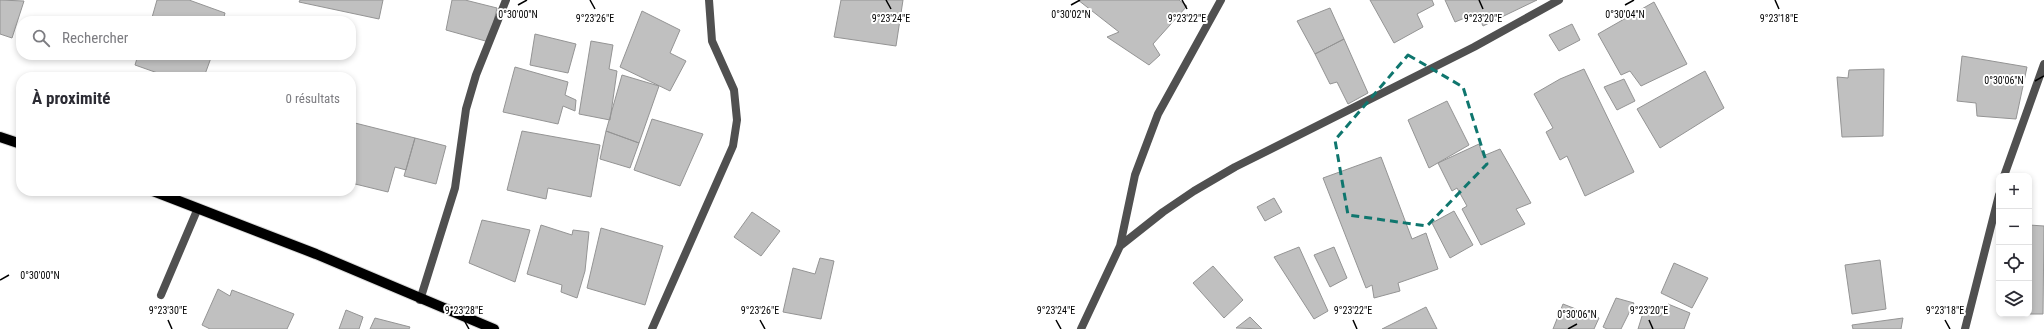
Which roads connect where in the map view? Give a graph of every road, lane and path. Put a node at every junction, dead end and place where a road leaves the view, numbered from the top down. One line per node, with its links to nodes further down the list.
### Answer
1 (506, 0): 14 (street)
2 (709, 0): 16 (street)
3 (1221, 0): 12 (street)
4 (1559, 0): 12 (street)
5 (2044, 64): 8 (street)
6 (0, 137): 7 (main road)
7 (16, 142)
8 (2005, 173)
9 (166, 196): 11 (main road)
10 (1996, 207): 18 (street)
11 (198, 208): 13 (street); 14 (main road)
12 (1120, 246): 17 (street)
13 (161, 295)
14 (420, 300): 15 (main road)
15 (494, 329)
16 (652, 329)
17 (1080, 329)
18 (1965, 329)

